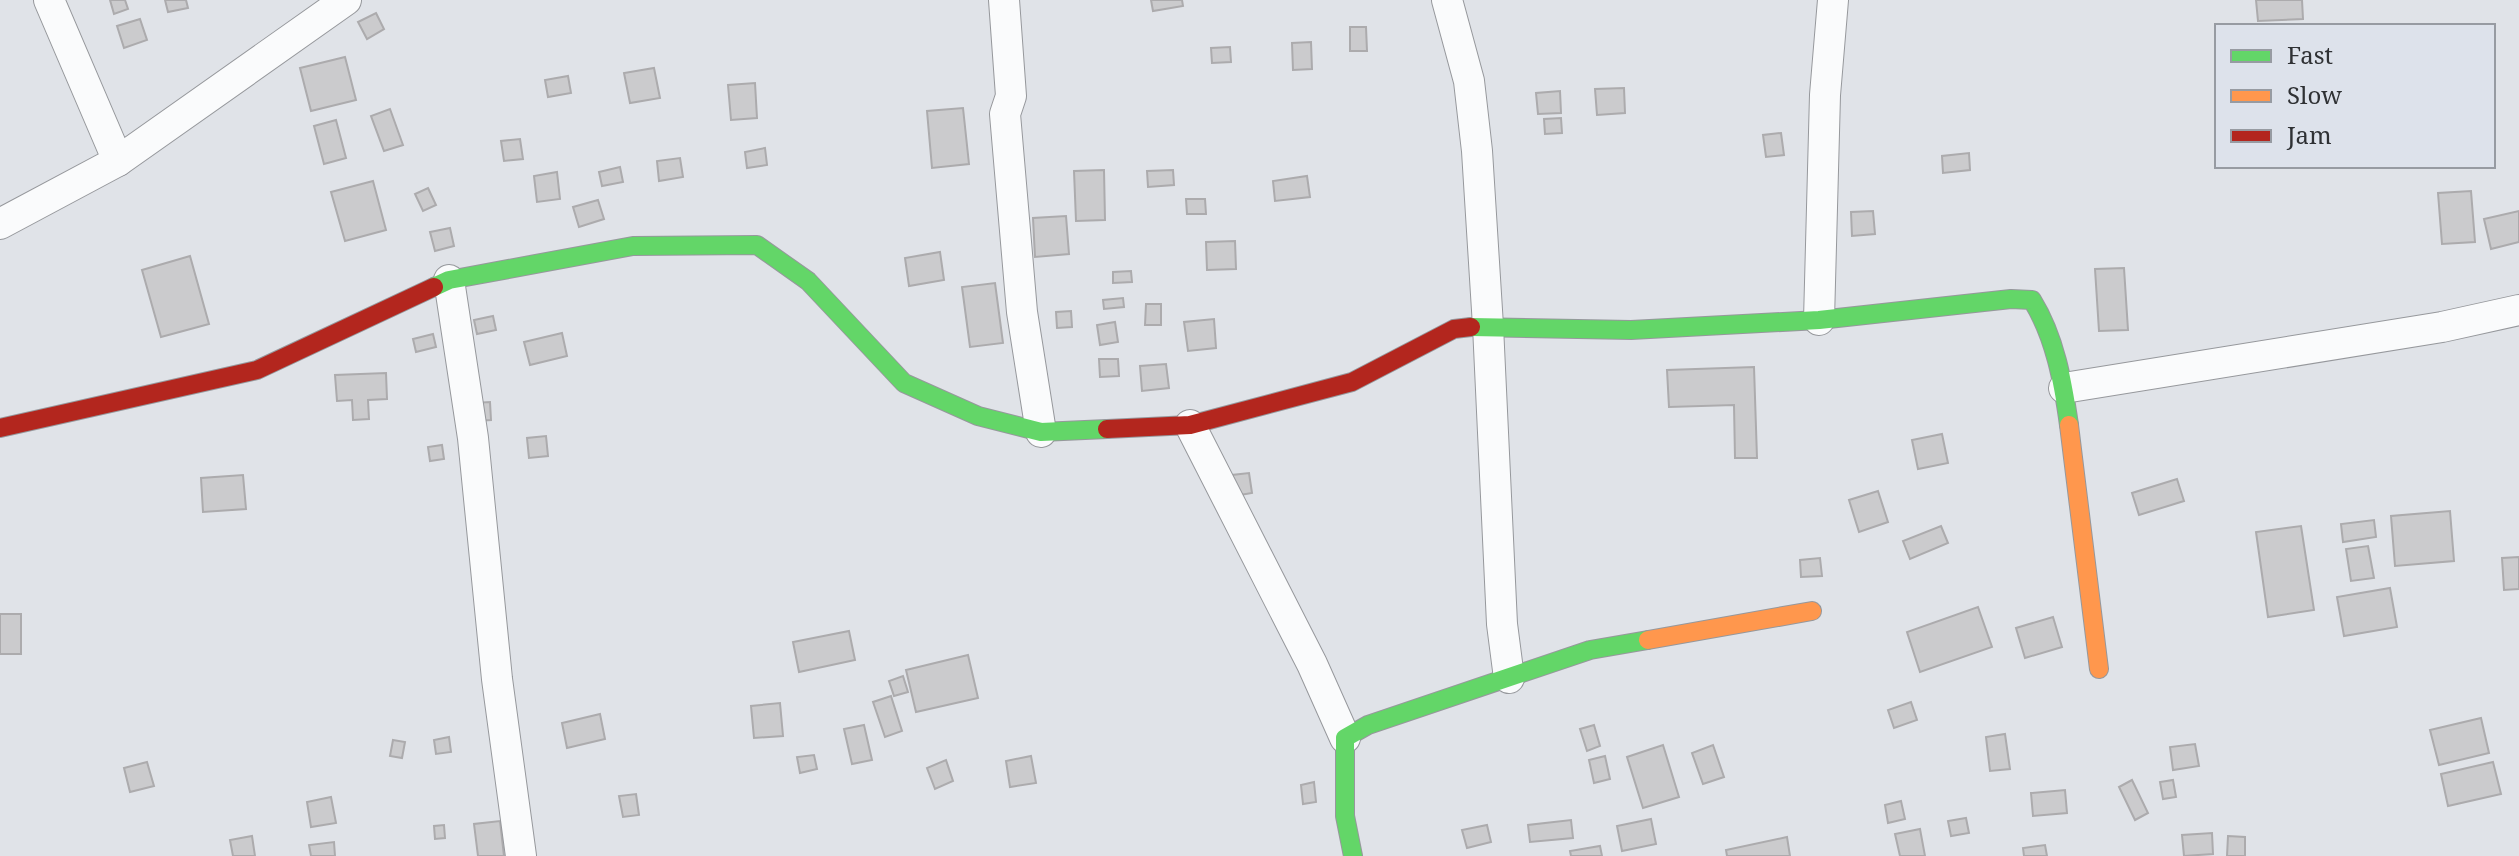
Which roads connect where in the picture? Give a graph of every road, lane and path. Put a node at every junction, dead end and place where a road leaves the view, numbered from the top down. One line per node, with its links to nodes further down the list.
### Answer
1 (49, 0): 6 (street)
2 (346, 0): 6 (street)
3 (1004, 0): 15 (street)
4 (1447, 0): 11 (street)
5 (1833, 0): 10 (street)
6 (118, 161): 7 (street)
7 (0, 224)
8 (449, 280): 14 (street); 15 (street); 20 (street)
9 (2519, 310): 12 (street)
10 (1819, 320): 11 (street); 12 (street)
11 (1488, 326): 13 (street); 18 (street)
12 (2064, 388): 17 (street)
13 (1190, 425): 15 (street); 19 (street)
14 (0, 428)
15 (1041, 432)
16 (1812, 611): 18 (street)
17 (2099, 669)
18 (1509, 678): 19 (street)
19 (1345, 738): 21 (street)
20 (521, 856)
21 (1353, 856)

